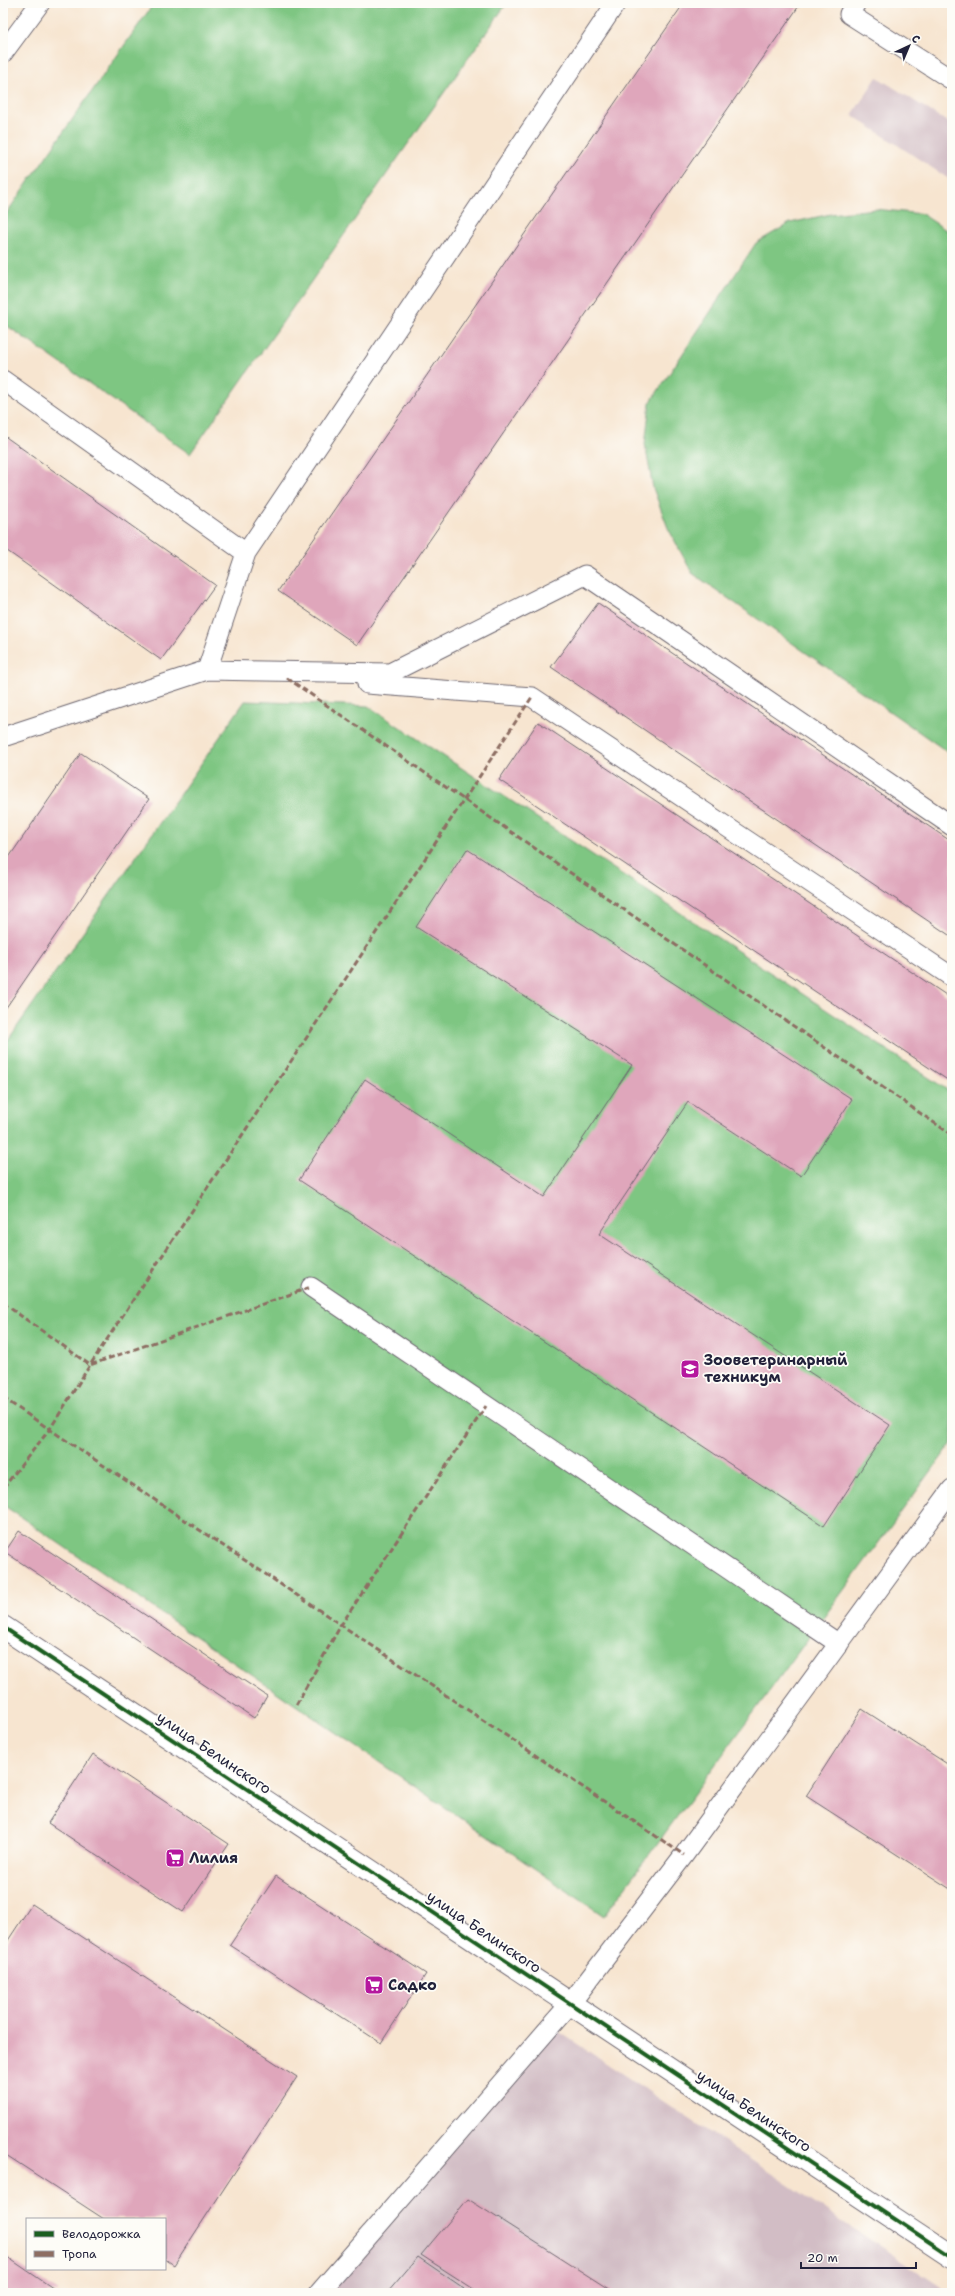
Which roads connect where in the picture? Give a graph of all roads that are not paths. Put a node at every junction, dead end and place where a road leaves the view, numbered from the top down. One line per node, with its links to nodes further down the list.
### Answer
1 (40, 3): 4 (lane)
2 (616, 3): 7 (lane)
3 (856, 3): 5 (lane)
4 (3, 53)
5 (952, 80)
6 (3, 380): 7 (lane)
7 (246, 554): 8 (lane)
8 (207, 670): 9 (lane); 10 (lane); 11 (lane)
9 (3, 737)
10 (952, 826)
11 (952, 977)
12 (310, 1288): 15 (lane)
13 (952, 1489): 15 (lane)
14 (3, 1627): 16 (street, улица Белинского)
15 (839, 1644): 16 (lane)
16 (570, 2004): 17 (street, улица Белинского); 18 (lane)
17 (952, 2257)
18 (319, 2293)

